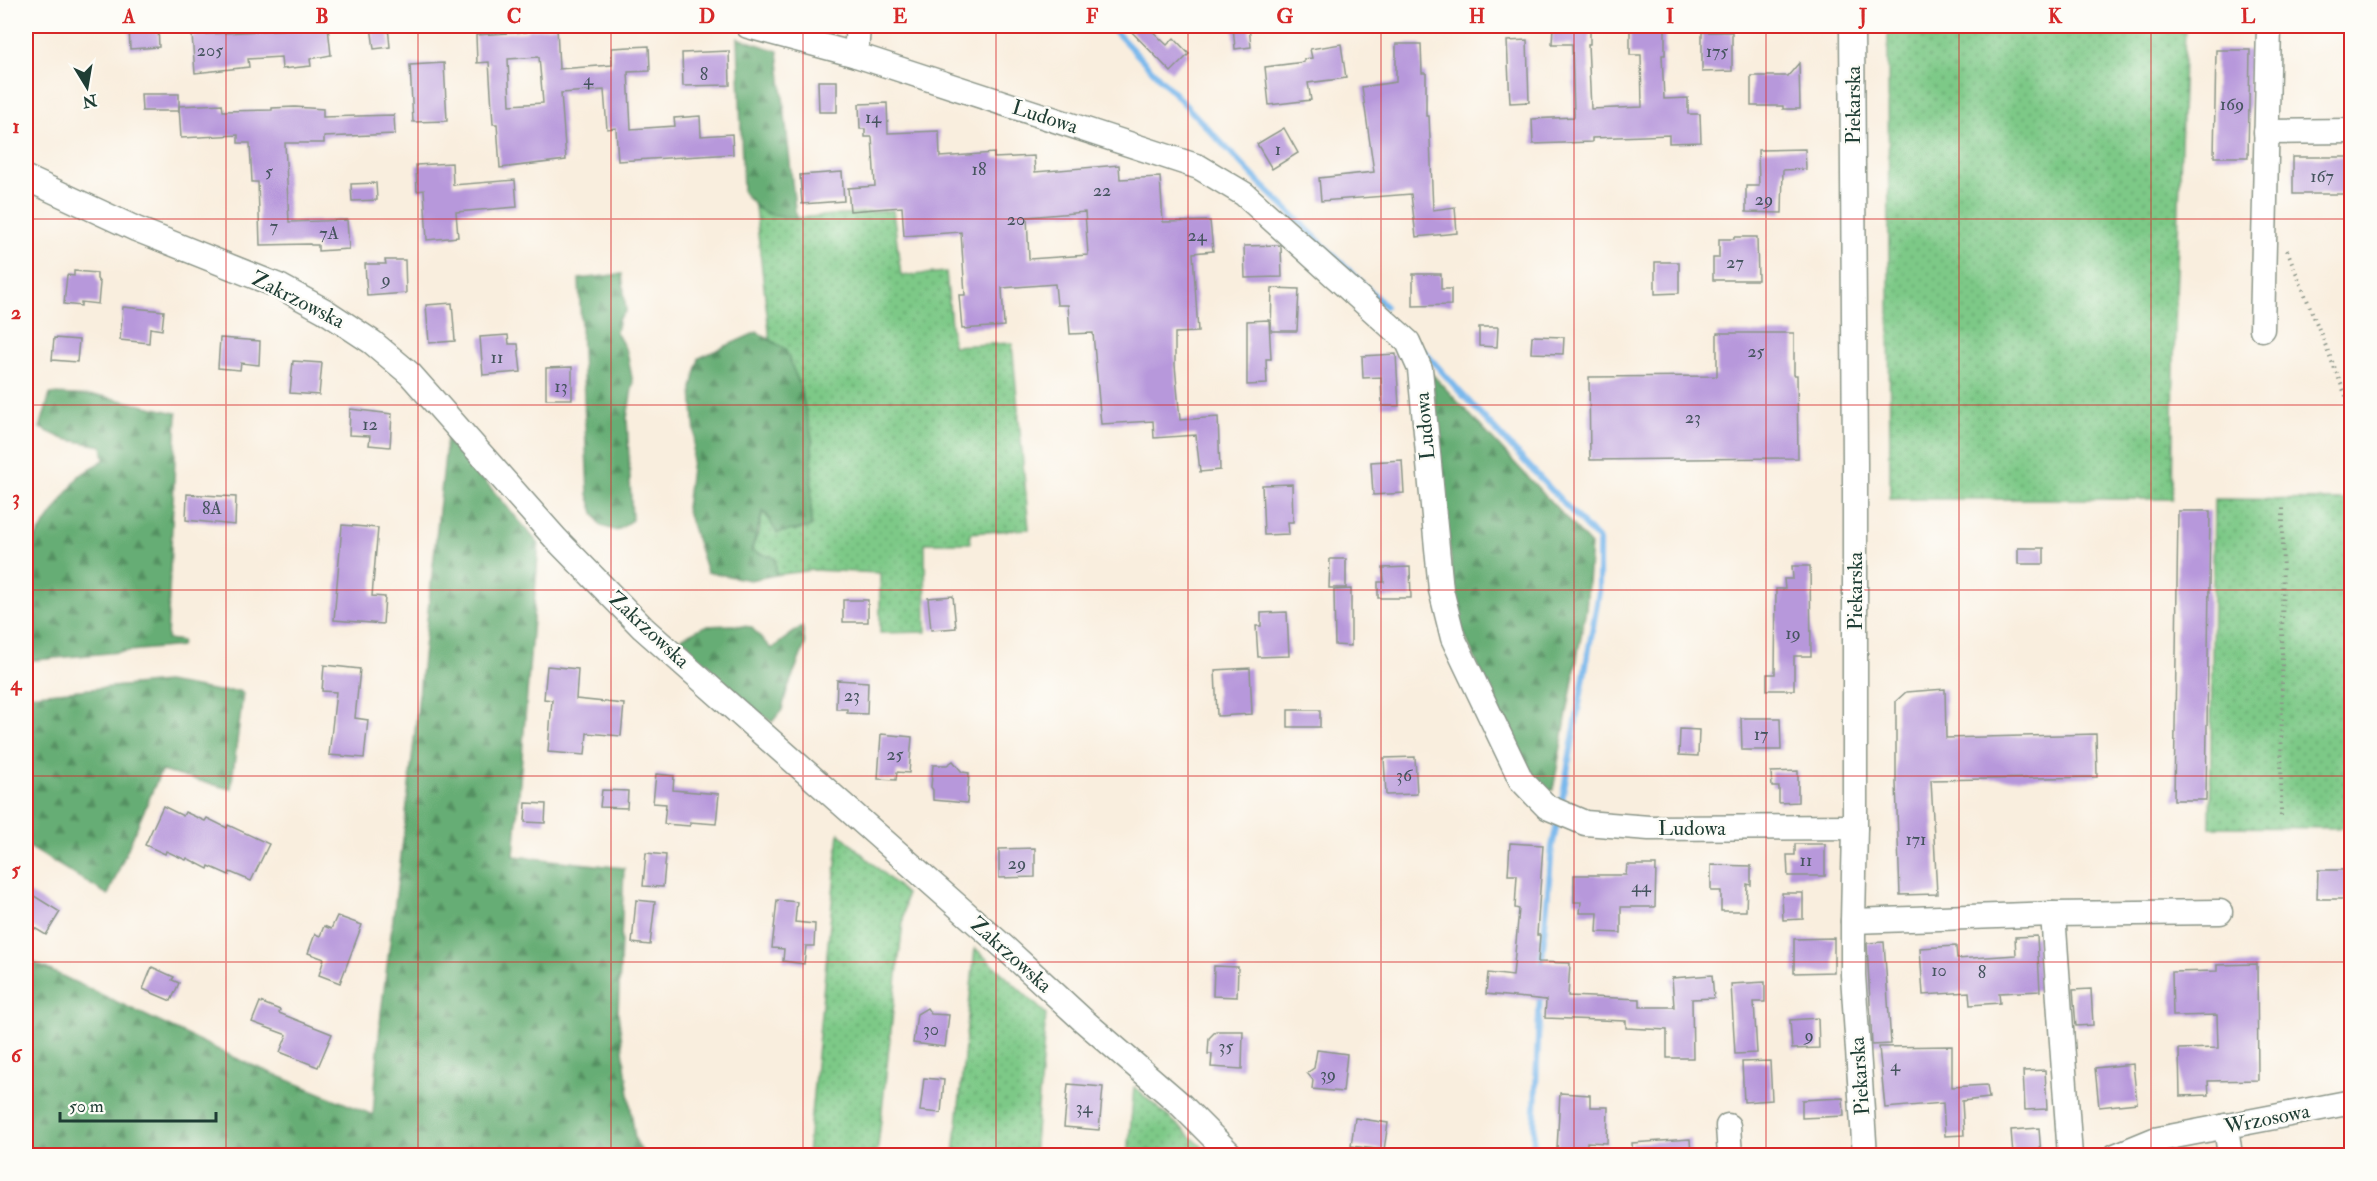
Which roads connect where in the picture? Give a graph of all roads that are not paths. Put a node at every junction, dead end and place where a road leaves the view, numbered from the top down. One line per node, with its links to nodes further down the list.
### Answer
1 (748, 26): 5 (street, Ludowa)
2 (858, 26): 5 (street)
3 (1852, 26): 10 (street, Piekarska)
4 (2269, 26): 7 (street)
5 (856, 56): 10 (street, Ludowa)
6 (2352, 131): 7 (street)
7 (2266, 132): 9 (street)
8 (26, 178): 17 (street, Zakrzowska)
9 (2262, 329)
10 (1855, 827): 13 (street, Piekarska)
11 (2220, 912): 12 (street)
12 (2053, 914): 13 (street); 20 (street)
13 (1852, 921): 19 (street, Piekarska)
14 (2352, 1102): 16 (street, Wrzosowa)
15 (1728, 1126): 18 (street)
16 (2226, 1126): 21 (street, Wrzosowa); 22 (street)
17 (1232, 1155)
18 (1730, 1155)
19 (1865, 1155)
20 (2070, 1155)
21 (2115, 1155)
22 (2230, 1155)

